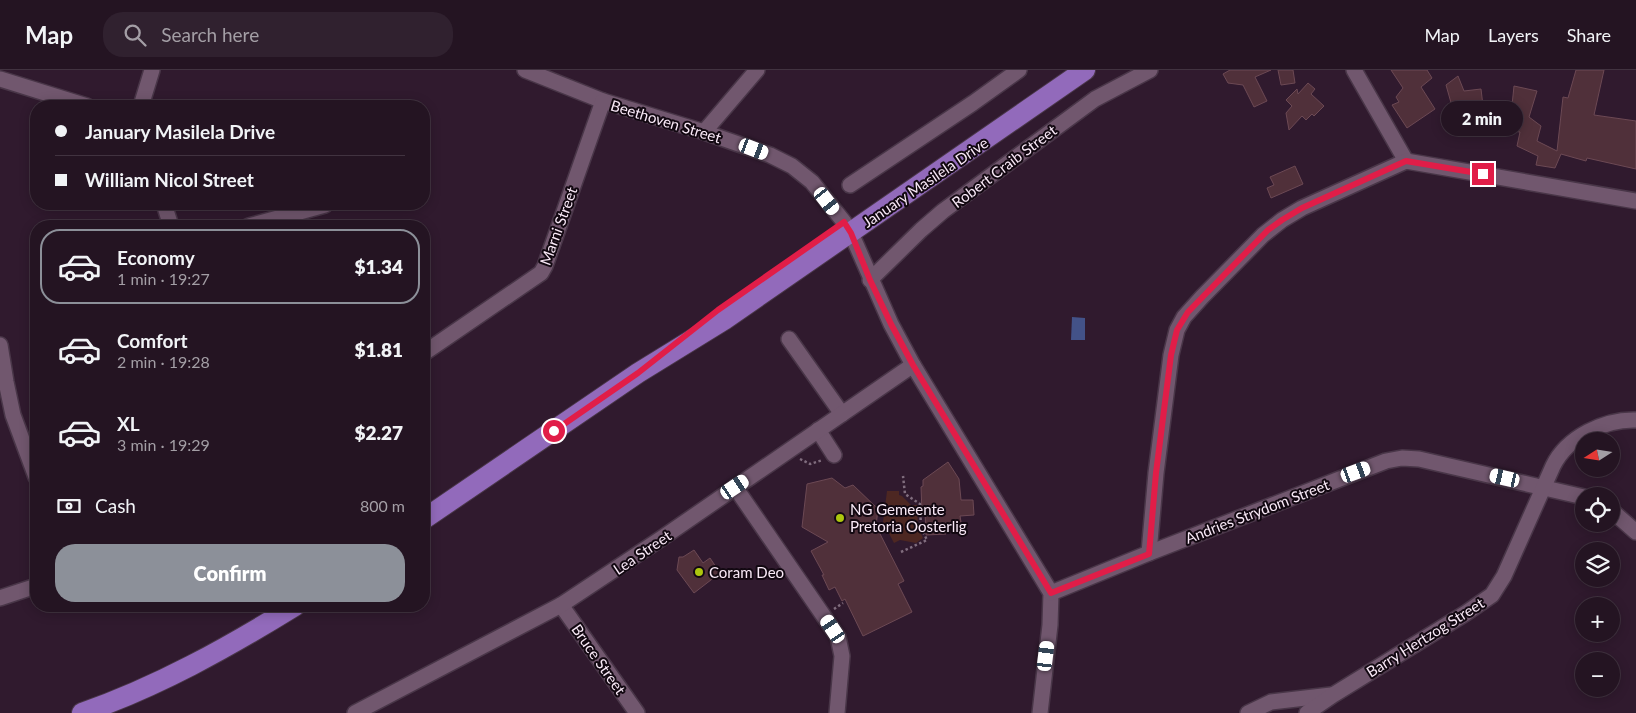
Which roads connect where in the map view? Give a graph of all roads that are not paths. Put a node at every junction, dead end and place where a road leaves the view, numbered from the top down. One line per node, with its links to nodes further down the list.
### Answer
1 (152, 70): 11 (street)
2 (525, 70): 12 (street, Beethoven Street)
3 (757, 70): 13 (street)
4 (1019, 70): 15 (street)
5 (1070, 70): 19 (main road, January Masilela Drive)
6 (1085, 70): 19 (main road, January Masilela Drive)
7 (1150, 70): 20 (street, Robert Craib Street)
8 (1354, 70): 14 (street)
9 (0, 78): 10 (street)
10 (68, 100)
11 (143, 100)
12 (603, 101): 13 (street, Beethoven Street); 23 (street, Marni Street)
13 (704, 132): 19 (street, Beethoven Street)
14 (1406, 161): 16 (street); 36 (street)
15 (850, 185)
16 (1636, 201)
17 (307, 210): 18 (street)
18 (271, 220)
19 (847, 227): 20 (street, Beethoven Street); 33 (main road, January Masilela Drive)
20 (870, 280): 24 (street, Beethoven Street)
21 (789, 339): 25 (street)
22 (0, 345): 29 (street)
23 (430, 349)
24 (913, 365): 25 (street, Lea Street); 38 (street, Beethoven Street)
25 (842, 414): 27 (street, Lea Street)
26 (1636, 420): 31 (street, Barry Hertzog Street)
27 (818, 430): 28 (street); 30 (street, Lea Street)
28 (834, 454)
29 (30, 461)
30 (735, 487): 40 (street, Lea Street); 47 (street)
31 (1544, 488): 32 (street, Andries Strydom Street); 36 (street, Andries Strydom Street); 42 (street, Barry Hertzog Street)
32 (1575, 495)
33 (430, 515)
34 (1620, 518): 35 (street)
35 (1636, 532)
36 (1149, 554): 38 (street, Andries Strydom Street)
37 (30, 588): 39 (street)
38 (1051, 593): 48 (street)
39 (0, 598)
40 (561, 605): 45 (street, Lea Street); 46 (street, Bruce Street)
41 (284, 612): 44 (main road)
42 (1333, 695): 43 (street, Barry Hertzog Street); 49 (street, Barry Hertzog Street)
43 (1312, 711)
44 (82, 713)
45 (355, 713)
46 (637, 713)
47 (838, 713)
48 (1040, 713)
49 (1248, 713)

